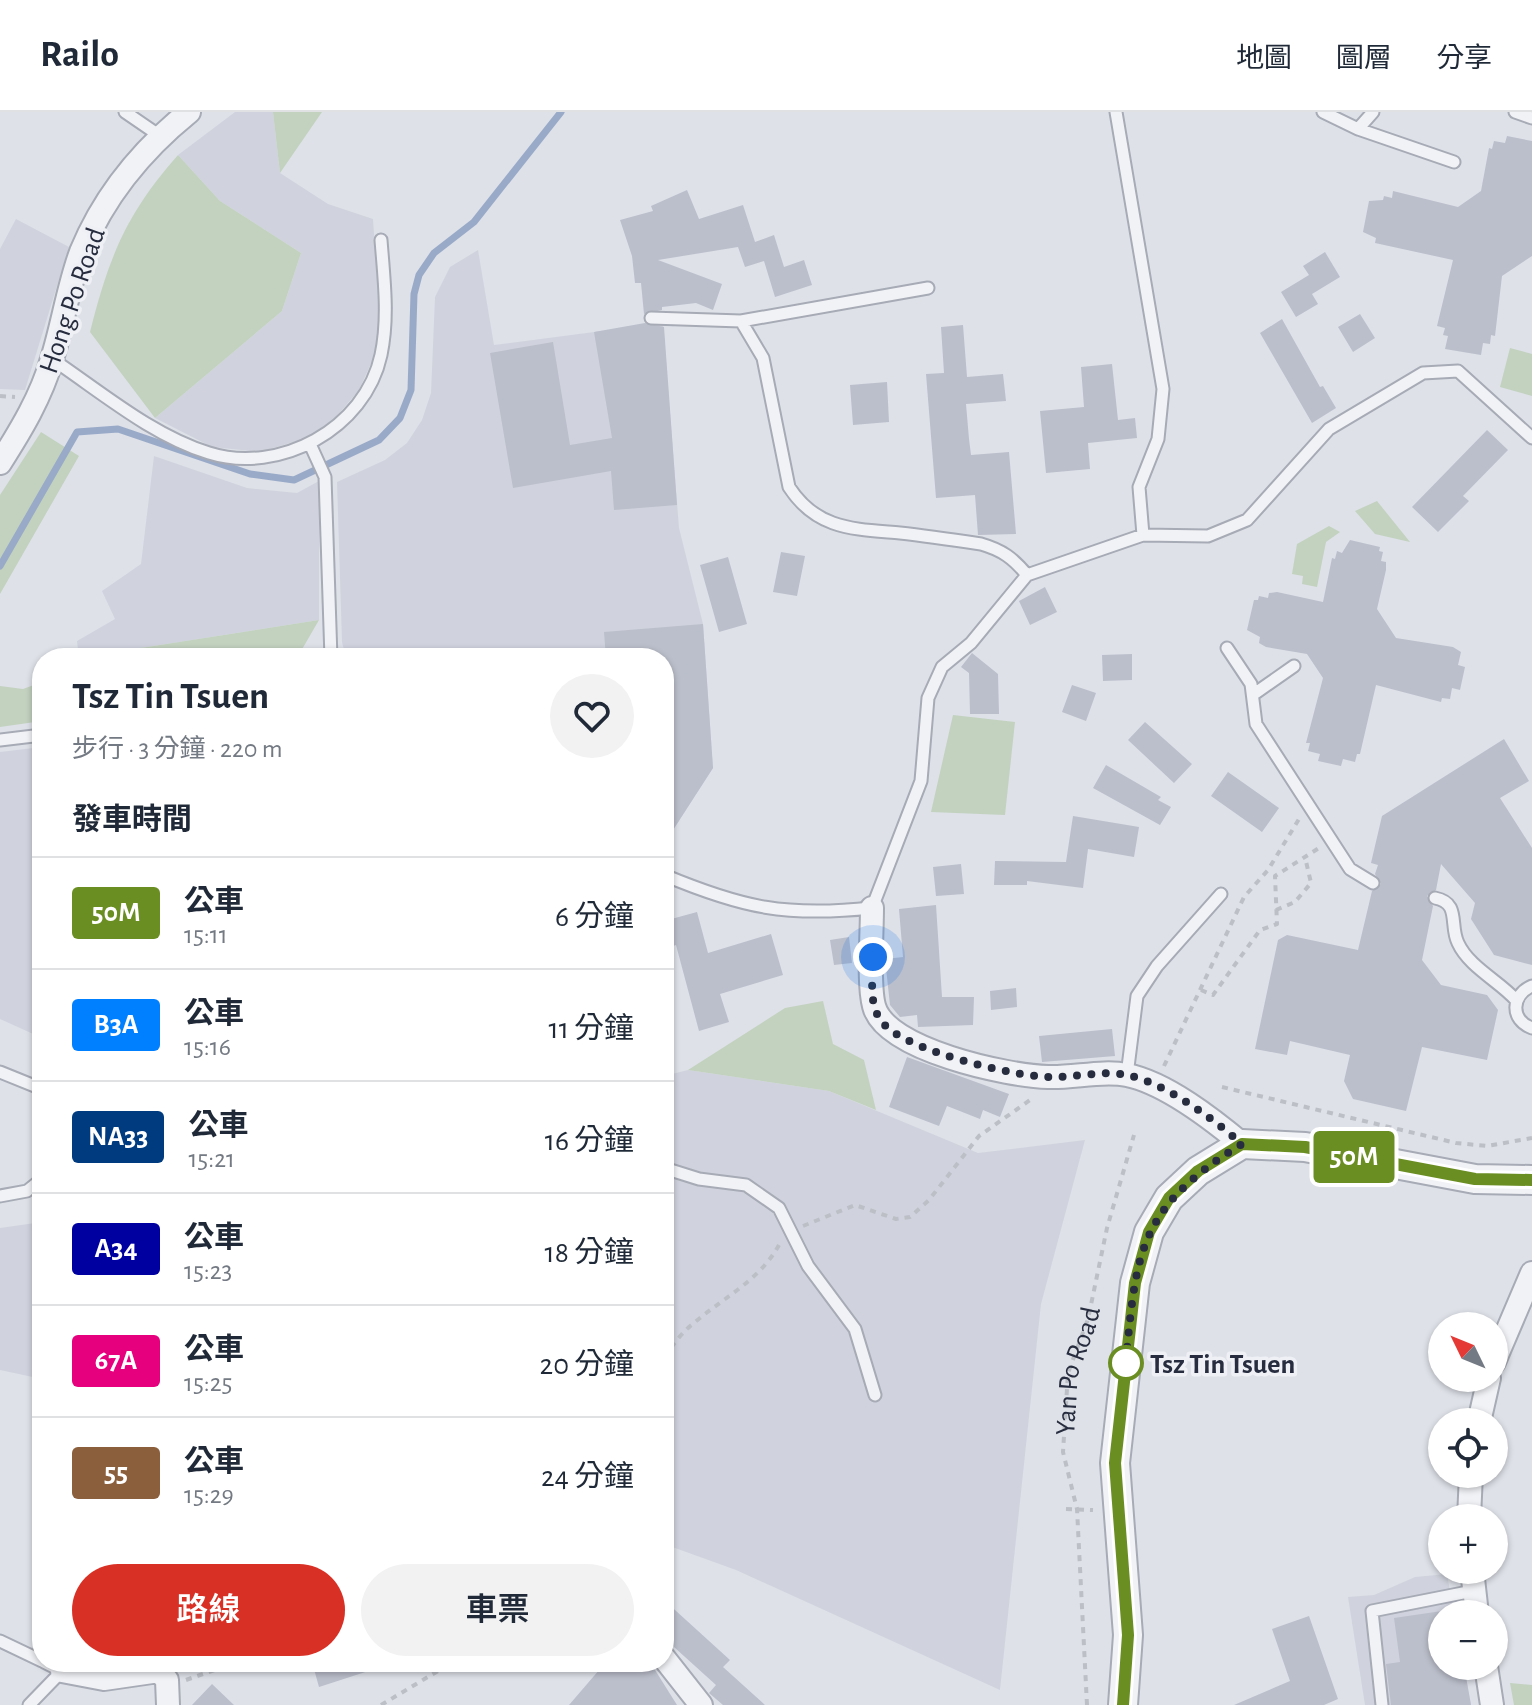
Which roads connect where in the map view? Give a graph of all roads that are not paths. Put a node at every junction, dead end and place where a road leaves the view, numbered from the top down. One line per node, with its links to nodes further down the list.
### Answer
1 (125, 112): 9 (lane)
2 (189, 112): 9 (street, Hong Po Road)
3 (1116, 112): 19 (lane)
4 (1323, 112): 8 (lane)
5 (1373, 112): 8 (lane)
6 (1515, 112): 7 (lane)
7 (1532, 118)
8 (1358, 129): 10 (lane)
9 (160, 136): 15 (street, Hong Po Road)
10 (1454, 162)
11 (381, 240): 17 (lane)
12 (928, 288): 14 (lane)
13 (651, 318): 14 (lane)
14 (741, 321): 20 (lane)
15 (52, 359): 17 (lane); 18 (street, Hong Po Road)
16 (1532, 438): 19 (lane)
17 (310, 444): 21 (lane)
18 (0, 463)
19 (1143, 535): 20 (lane)
20 (1027, 575): 31 (lane)
21 (331, 648)
22 (1227, 648): 24 (lane)
23 (1294, 666): 24 (lane)
24 (1254, 694): 28 (lane)
25 (32, 736): 26 (lane)
26 (0, 740)
27 (674, 879): 31 (lane)
28 (1373, 883)
29 (1221, 894): 36 (lane)
30 (1435, 898): 33 (lane)
31 (872, 908): 36 (street)
32 (1532, 986): 33 (lane)
33 (1516, 1000): 34 (lane)
34 (1532, 1028)
35 (0, 1072): 37 (lane)
36 (1127, 1075): 38 (street)
37 (32, 1085)
38 (1242, 1144): 40 (street); 58 (street, Yan Po Road)
39 (674, 1171): 45 (lane)
40 (1532, 1180)
41 (32, 1187): 42 (lane)
42 (0, 1196)
43 (1532, 1273): 44 (street)
44 (1508, 1329)
45 (875, 1395)
46 (1459, 1584): 59 (lane)
47 (0, 1641): 48 (lane)
48 (32, 1657)
49 (674, 1671): 57 (street)
50 (46, 1672): 56 (lane)
51 (76, 1672): 52 (street)
52 (152, 1672)
53 (159, 1672): 55 (street)
54 (1488, 1680): 60 (street)
55 (168, 1696)
56 (29, 1705)
57 (701, 1705)
58 (1123, 1705)
59 (1382, 1705)
60 (1492, 1705)

